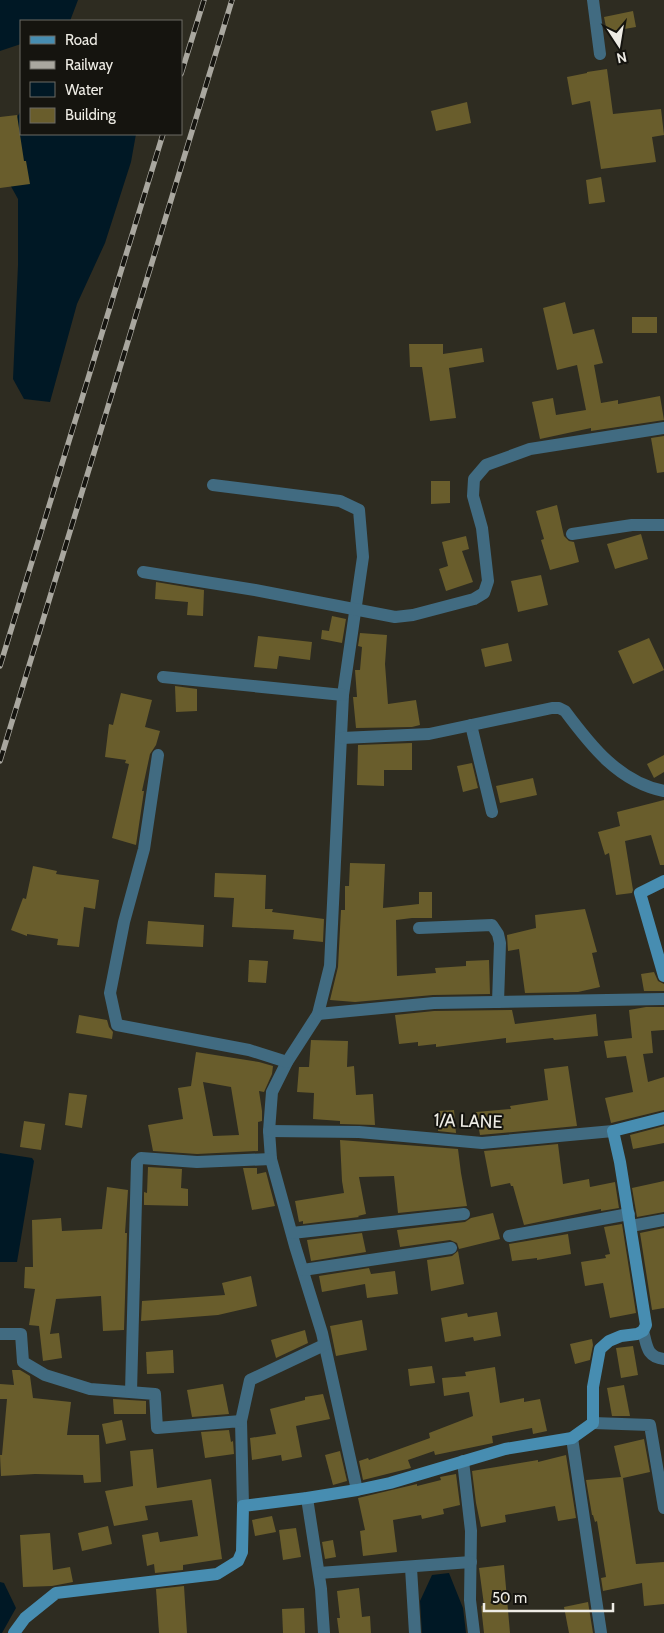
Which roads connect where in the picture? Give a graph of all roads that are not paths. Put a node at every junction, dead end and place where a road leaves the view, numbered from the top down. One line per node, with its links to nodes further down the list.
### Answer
1 (593, 0): 2 (street)
2 (600, 54)
3 (664, 428): 8 (street)
4 (213, 485): 8 (street)
5 (664, 525): 6 (street)
6 (572, 534)
7 (143, 572): 8 (street)
8 (356, 609): 10 (street)
9 (163, 677): 10 (street)
10 (343, 695): 12 (street)
11 (471, 725): 12 (street); 14 (street); 15 (street)
12 (342, 738): 21 (street)
13 (158, 755): 22 (street)
14 (664, 792)
15 (492, 812)
16 (664, 881): 18 (street)
17 (419, 928): 20 (street)
18 (664, 976)
19 (664, 998): 20 (street)
20 (498, 1002): 21 (street)
21 (318, 1014): 22 (street)
22 (287, 1062): 24 (street)
23 (664, 1118): 25 (street, 1/A LANE)
24 (269, 1131): 25 (street, 1/A LANE); 26 (street)
25 (613, 1131): 28 (street)
26 (272, 1159): 30 (street); 38 (street)
27 (464, 1214): 30 (street)
28 (630, 1220): 29 (street); 31 (street); 34 (street)
29 (664, 1220)
30 (292, 1233): 33 (street)
31 (508, 1236)
32 (451, 1248): 33 (street)
33 (303, 1270): 36 (street)
34 (643, 1331): 37 (street); 40 (street)
35 (0, 1334): 38 (street)
36 (324, 1345): 39 (street); 43 (street)
37 (664, 1359)
38 (131, 1392): 39 (street)
39 (241, 1421): 45 (street)
40 (593, 1423): 41 (street); 46 (street)
41 (572, 1438): 42 (street); 54 (street)
42 (463, 1461): 43 (street); 47 (street)
43 (357, 1490): 44 (street)
44 (307, 1498): 45 (street); 49 (street)
45 (242, 1506): 50 (street)
46 (664, 1508)
47 (471, 1562): 48 (street); 53 (street)
48 (411, 1568): 49 (street); 52 (street)
49 (318, 1573): 51 (street)
50 (14, 1633)
51 (324, 1633)
52 (415, 1633)
53 (474, 1633)
54 (601, 1633)

